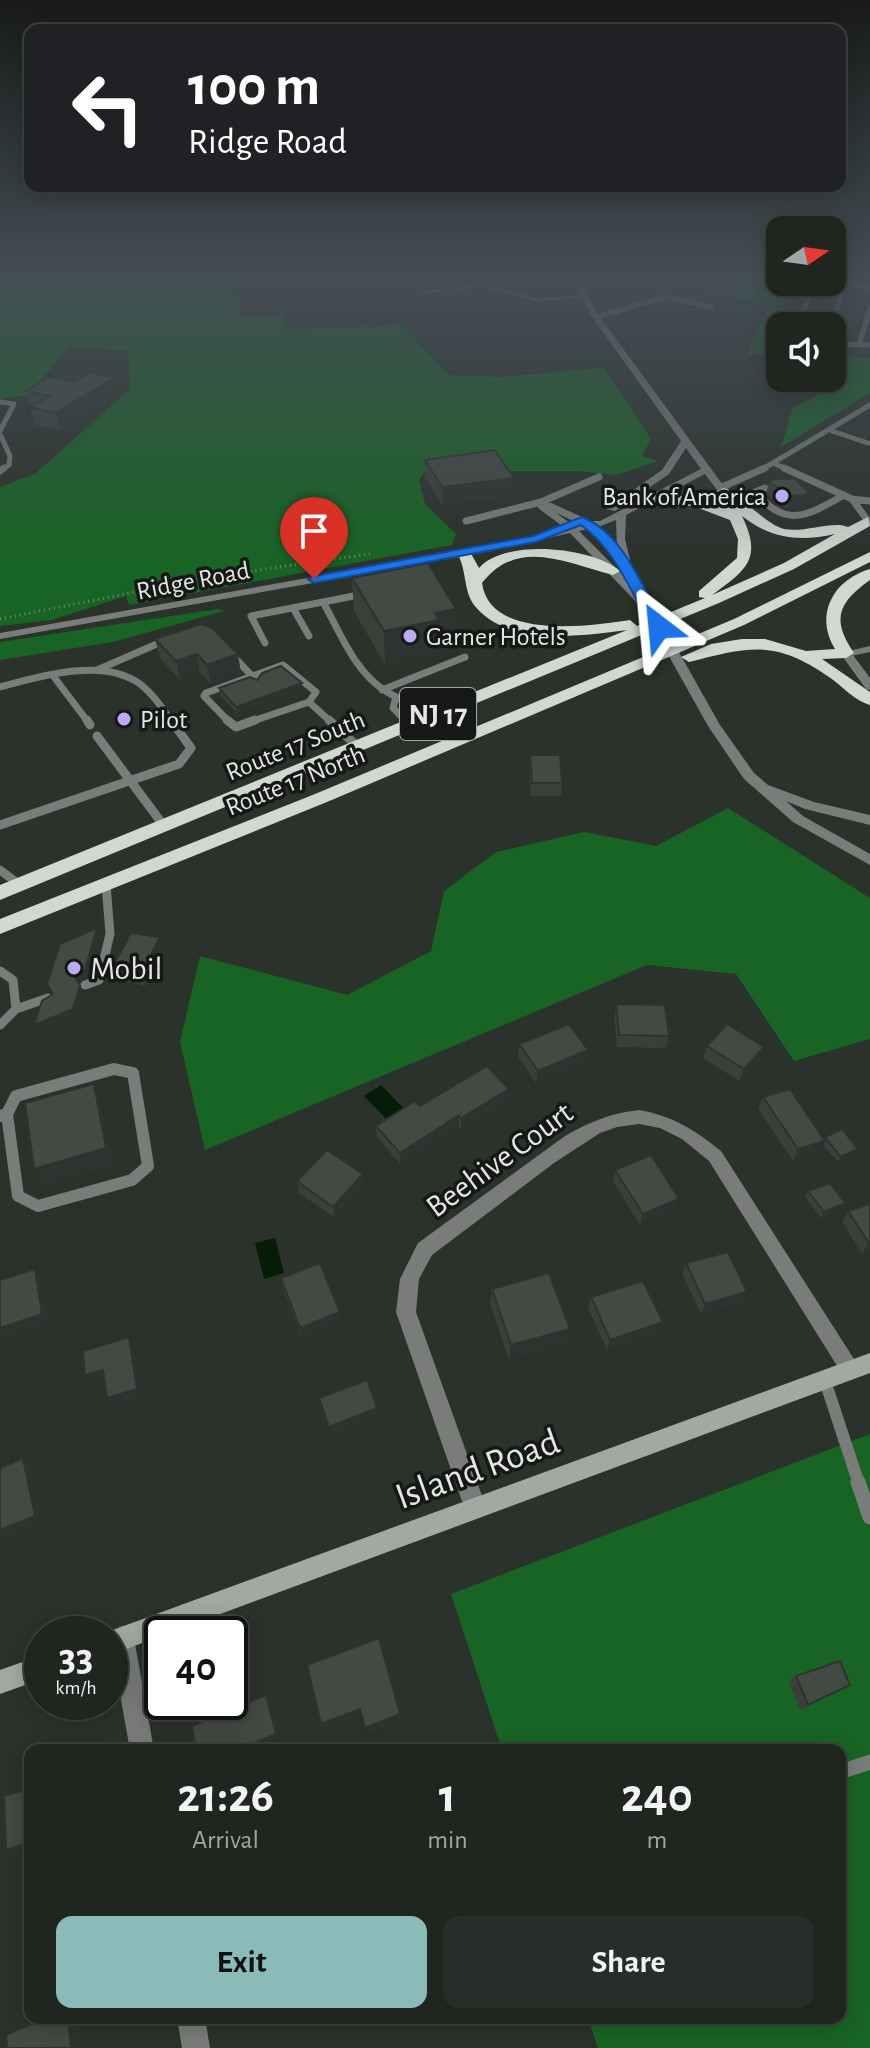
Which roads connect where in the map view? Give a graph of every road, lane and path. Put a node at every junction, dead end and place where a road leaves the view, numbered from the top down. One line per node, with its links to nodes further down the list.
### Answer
1 (636, 372): 6 (street)
2 (0, 402): 5 (lane)
3 (870, 405): 4 (lane)
4 (832, 431): 7 (lane); 8 (lane)
5 (0, 433): 10 (lane)
6 (686, 441): 9 (street); 25 (street)
7 (869, 443)
8 (775, 464): 12 (lane); 15 (lane)
9 (706, 470): 15 (street); 17 (street)
10 (0, 471)
11 (599, 477): 20 (lane)
12 (813, 481): 13 (lane); 16 (lane)
13 (797, 484)
14 (765, 488): 16 (lane)
15 (722, 490): 22 (highway); 24 (highway)
16 (844, 495): 18 (lane)
17 (653, 499): 21 (street); 22 (highway)
18 (852, 499): 19 (lane); 24 (lane)
19 (870, 501)
20 (541, 502): 23 (lane); 25 (lane); 26 (lane)
21 (621, 516): 25 (street); 33 (street)
22 (735, 517): 41 (highway)
23 (466, 521)
24 (869, 521): 41 (highway, Route 17 South / NJ 17)
25 (587, 523): 26 (street, Ridge Road); 33 (street)
26 (570, 528): 28 (street, Ridge Road); 31 (street)
27 (376, 553): 40 (path)
28 (464, 553): 30 (street, Ridge Road); 35 (highway)
29 (870, 556): 64 (highway, Route 17 North / NJ 17)
30 (388, 566): 34 (lane); 42 (street, Ridge Road)
31 (613, 571): 35 (highway); 38 (street)
32 (870, 573): 48 (highway)
33 (631, 577): 38 (street)
34 (396, 579)
35 (476, 581): 41 (highway)
36 (376, 592): 37 (lane)
37 (323, 602): 39 (lane); 56 (lane)
38 (647, 606): 71 (street)
39 (293, 608): 43 (lane); 45 (lane)
40 (0, 619)
41 (668, 619): 63 (highway, Route 17 South / NJ 17)
42 (0, 636)
43 (309, 636)
44 (171, 638): 51 (lane)
45 (265, 643)
46 (223, 647): 53 (lane)
47 (870, 649): 48 (street)
48 (846, 653): 49 (highway); 54 (street)
49 (808, 655): 59 (highway); 64 (highway)
50 (465, 657): 56 (lane)
51 (95, 671): 52 (lane); 70 (lane)
52 (54, 677): 55 (lane); 66 (lane)
53 (255, 679): 60 (lane); 65 (lane)
54 (870, 686)
55 (0, 687)
56 (382, 690): 57 (lane)
57 (396, 697): 63 (lane); 67 (lane)
58 (275, 699): 62 (lane)
59 (870, 700)
60 (309, 702): 62 (lane); 69 (lane)
61 (249, 709): 65 (lane)
62 (285, 710): 65 (lane)
63 (439, 714): 67 (highway, Route 17 South / NJ 17)
64 (521, 714): 79 (highway, Route 17 North / NJ 17)
65 (259, 719)
66 (90, 725)
67 (410, 726): 69 (highway, Route 17 South / NJ 17)
68 (97, 736): 70 (lane)
69 (358, 747): 76 (highway, Route 17 South / NJ 17)
70 (130, 780): 75 (lane); 76 (lane)
71 (760, 785): 73 (street); 77 (street)
72 (870, 807): 73 (street)
73 (837, 813): 74 (street)
74 (870, 820)
75 (0, 825)
76 (164, 826): 80 (highway, Route 17 South / NJ 17)
77 (870, 860)
78 (0, 870): 80 (lane)
79 (106, 884): 82 (highway, Route 17 North / NJ 17); 84 (lane)
80 (20, 885): 81 (highway, Route 17 South / NJ 17)
81 (0, 893)
82 (0, 927)
83 (0, 971): 86 (lane)
84 (85, 985)
85 (48, 998): 86 (lane)
86 (16, 1009): 87 (lane)
87 (0, 1025)
88 (3, 1115): 88 (lane)
89 (860, 1367): 90 (main road, Island Road); 91 (street, Beehive Court)
90 (825, 1381): 91 (main road, Island Road); 92 (lane)
91 (475, 1507): 93 (main road, Island Road)
92 (870, 1517)
93 (128, 1636)
94 (24, 1673): 95 (main road)
95 (0, 1682)
96 (128, 1691): 97 (street)
97 (141, 1744)
98 (870, 1762): 99 (lane)
99 (846, 1770)
100 (192, 2024): 101 (street)
101 (196, 2048)

